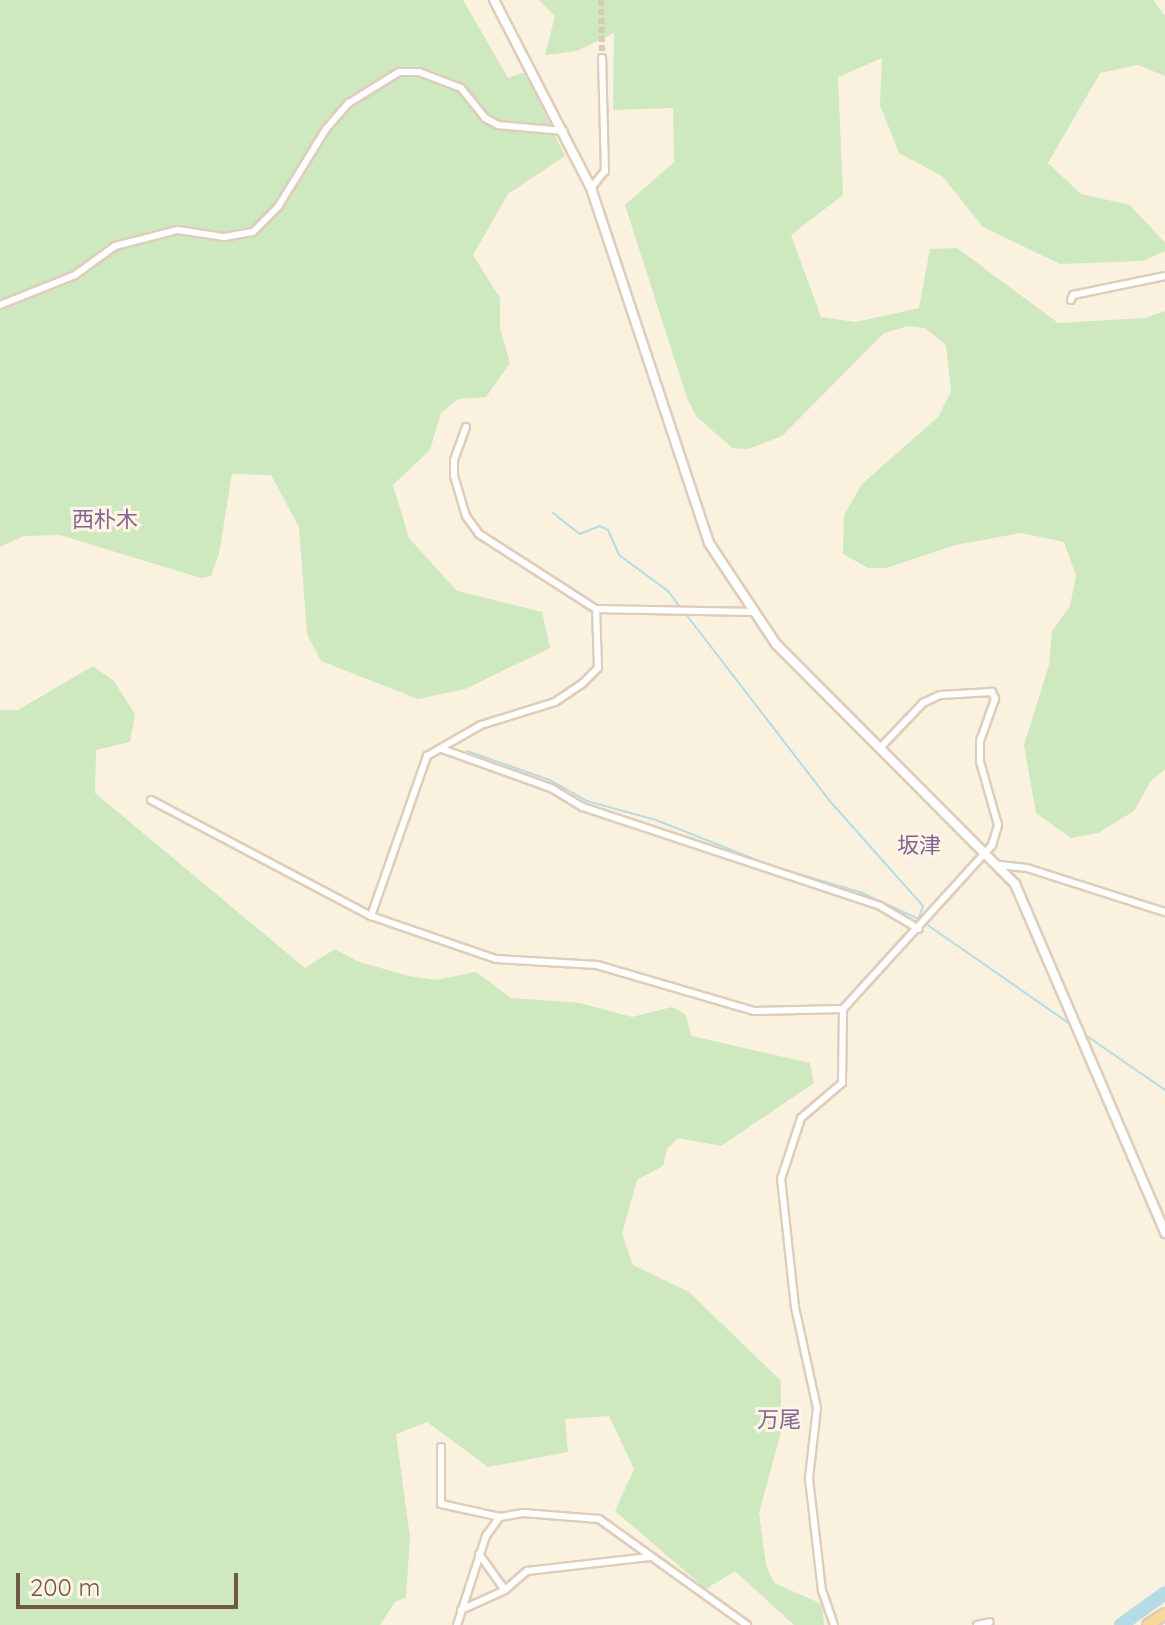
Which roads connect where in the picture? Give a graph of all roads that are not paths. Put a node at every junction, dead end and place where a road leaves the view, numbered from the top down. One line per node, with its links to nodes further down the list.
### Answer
1 (494, 0): 3 (street)
2 (602, 58): 4 (street)
3 (564, 131): 4 (street); 7 (street)
4 (591, 188): 10 (street)
5 (1165, 276): 6 (street)
6 (1071, 300)
7 (0, 305)
8 (466, 427): 9 (street)
9 (596, 609): 10 (street); 12 (street)
10 (753, 612): 11 (street)
11 (881, 747): 14 (street); 14 (street)
12 (442, 749): 17 (street); 18 (street)
13 (151, 800): 17 (street)
14 (987, 851): 15 (street); 18 (street)
15 (999, 865): 16 (street); 20 (street)
16 (1165, 912)
17 (371, 916): 19 (street)
18 (920, 927): 19 (street)
19 (843, 1009): 31 (street)
20 (1165, 1233)
21 (441, 1447): 22 (street)
22 (500, 1517): 23 (street); 24 (street)
23 (479, 1554): 25 (street); 26 (street)
24 (650, 1557): 25 (street); 30 (street)
25 (505, 1590): 26 (street)
26 (461, 1610): 29 (street)
27 (1165, 1614): 33 (main road)
28 (990, 1622): 32 (street)
29 (457, 1625)
30 (747, 1625)
31 (834, 1625)
32 (977, 1625)
33 (1148, 1625)

